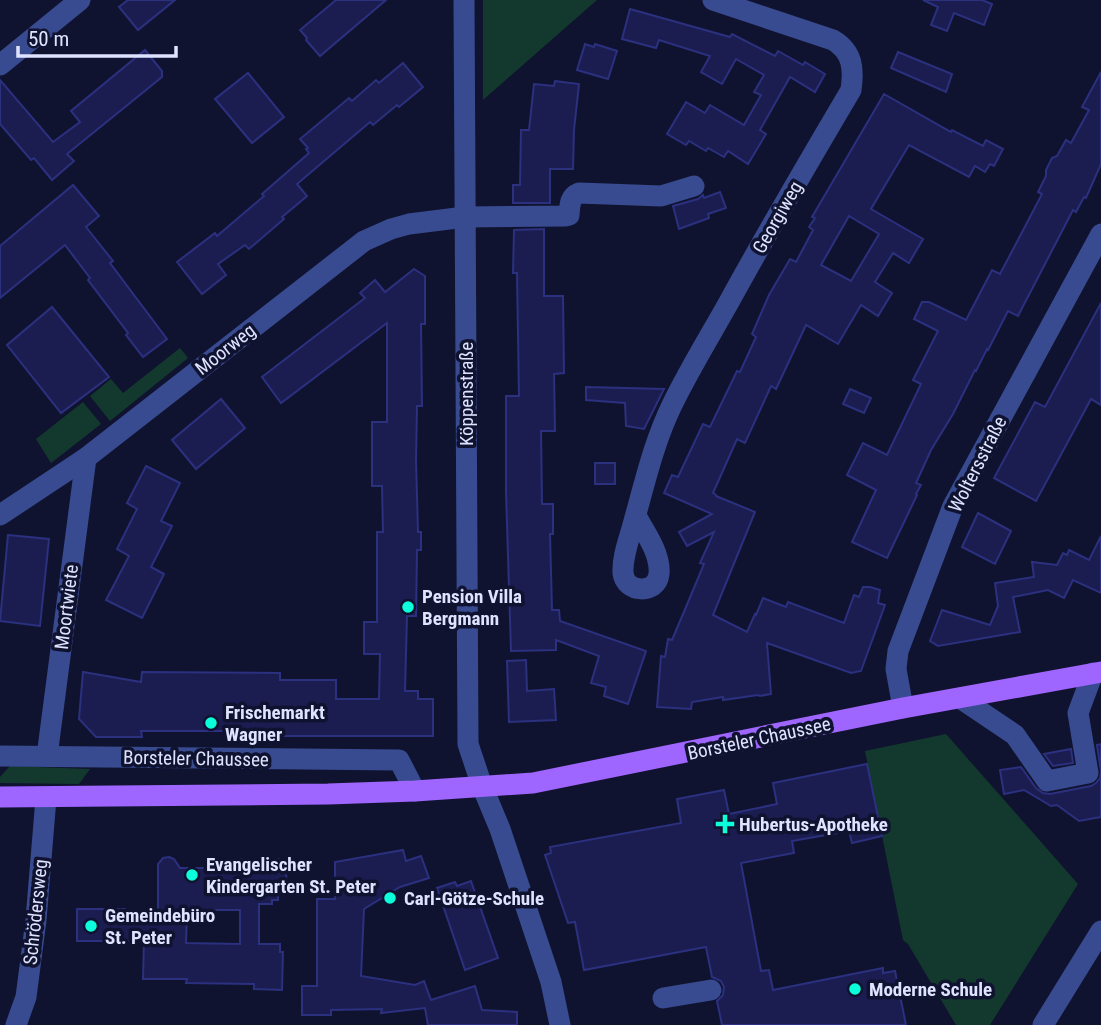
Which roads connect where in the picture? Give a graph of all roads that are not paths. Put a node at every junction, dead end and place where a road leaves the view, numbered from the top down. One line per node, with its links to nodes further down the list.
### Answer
1 (80, 0): 4 (street)
2 (464, 0): 6 (street, Köppenstraße)
3 (713, 0): 10 (street, Georgiweg)
4 (0, 65)
5 (694, 186): 6 (street, Moorweg)
6 (465, 217): 8 (street, Moorweg); 16 (street, Köppenstraße)
7 (1101, 234): 13 (street, Woltersstraße)
8 (86, 458): 9 (street, Moorweg); 15 (street, Moortwiete)
9 (0, 515)
10 (636, 516)
11 (1097, 672): 12 (main road, Borsteler Chaussee); 12 (street)
12 (960, 698): 13 (main road, Borsteler Chaussee)
13 (904, 708): 16 (main road, Borsteler Chaussee)
14 (0, 756): 15 (street, Borsteler Chaussee)
15 (47, 756): 17 (street, Borsteler Chaussee)
16 (482, 786): 17 (main road, Borsteler Chaussee); 24 (street, Köppenstraße)
17 (415, 791): 19 (main road, Borsteler Chaussee)
18 (0, 797): 19 (main road, Borsteler Chaussee)
19 (46, 798): 23 (street, Schrödersweg)
20 (1101, 931): 25 (street)
21 (711, 990): 22 (street)
22 (663, 998)
23 (16, 1025)
24 (560, 1025)
25 (1043, 1025)

